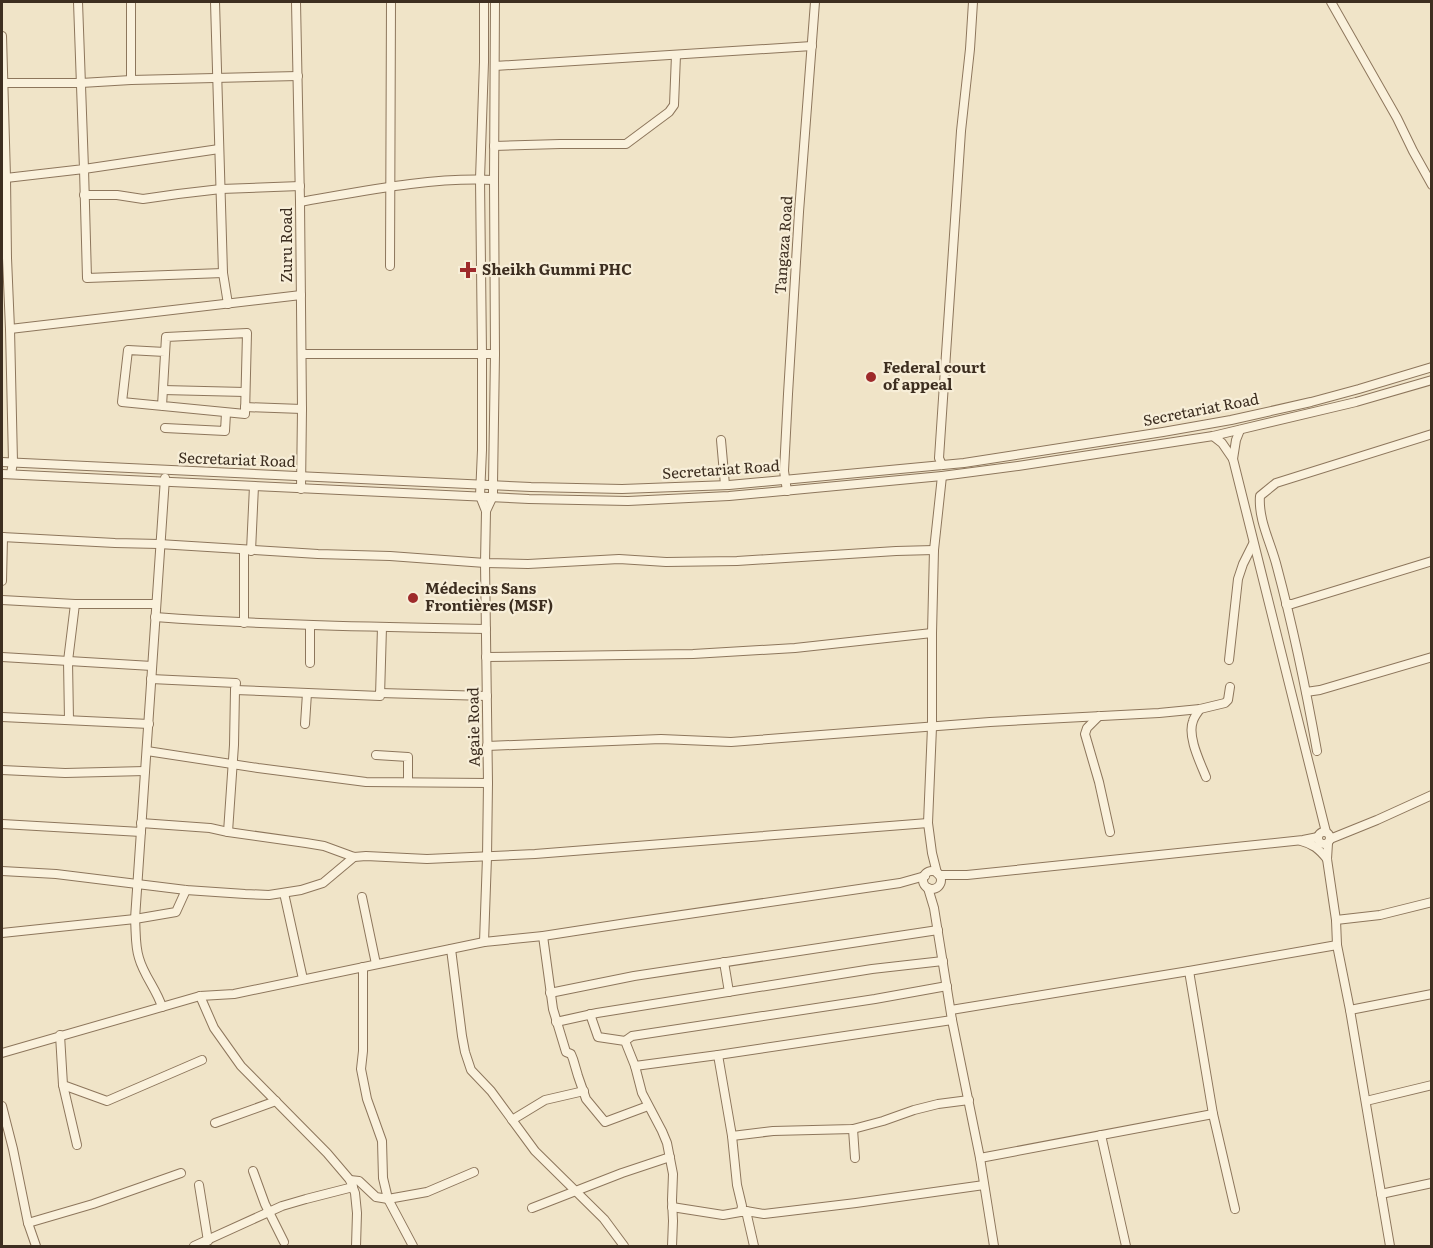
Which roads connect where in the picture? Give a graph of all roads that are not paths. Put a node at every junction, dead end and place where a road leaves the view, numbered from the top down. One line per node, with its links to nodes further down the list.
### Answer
1 (78, 2): 19 (street)
2 (131, 2): 17 (street)
3 (215, 2): 16 (street)
4 (296, 2): 15 (street, Zuru Road)
5 (391, 2): 28 (street)
6 (484, 2): 24 (street)
7 (495, 2): 14 (street)
8 (815, 2): 12 (street, Tangaza Road)
9 (973, 2): 58 (street)
10 (1331, 2): 26 (street)
11 (2, 36): 18 (street)
12 (812, 46): 13 (street); 64 (street, Tangaza Road)
13 (676, 55): 14 (street); 20 (street)
14 (495, 66): 20 (street)
15 (297, 76): 16 (street); 27 (street, Zuru Road)
16 (216, 78): 17 (street); 21 (street)
17 (131, 80): 19 (street)
18 (2, 83): 19 (street); 23 (street)
19 (81, 83): 22 (street)
20 (494, 146): 25 (street)
21 (219, 149): 22 (street); 29 (street)
22 (84, 169): 23 (street); 30 (street)
23 (6, 178): 32 (street)
24 (480, 179): 25 (street); 28 (street); 40 (street)
25 (494, 180): 41 (street)
26 (1431, 184)
27 (300, 186): 29 (street); 31 (street, Zuru Road)
28 (391, 186): 31 (street); 33 (street)
29 (221, 189): 30 (street); 34 (street)
30 (84, 195): 34 (street)
31 (300, 202): 35 (street, Zuru Road)
32 (4, 258): 37 (street)
33 (390, 267)
34 (223, 273): 36 (street)
35 (301, 295): 36 (street); 39 (street, Zuru Road)
36 (228, 304): 37 (street)
37 (10, 329): 57 (street)
38 (165, 352): 44 (street); 45 (street); 46 (street)
39 (302, 354): 40 (street); 48 (street, Zuru Road)
40 (482, 354): 41 (street); 66 (street)
41 (495, 354): 67 (street)
42 (1431, 367): 58 (street, Secretariat Road)
43 (1431, 380): 51 (street, Secretariat Road)
44 (163, 390): 45 (street); 46 (street)
45 (245, 392): 47 (street)
46 (162, 406): 49 (street)
47 (245, 407): 48 (street); 49 (street)
48 (302, 409): 62 (street, Zuru Road)
49 (226, 412): 50 (street)
50 (165, 428)
51 (1240, 430): 53 (street, Secretariat Road); 55 (street)
52 (1431, 434): 86 (street)
53 (1213, 436): 55 (street); 63 (street, Secretariat Road)
54 (721, 440): 68 (street)
55 (1233, 459): 77 (street)
56 (2, 462): 57 (street, Secretariat Road)
57 (13, 462): 59 (street, Secretariat Road); 61 (street)
58 (942, 465): 64 (street, Secretariat Road)
59 (165, 470): 62 (street, Secretariat Road); 65 (street)
60 (2, 474): 61 (street, Secretariat Road)
61 (11, 474): 65 (street, Secretariat Road)
62 (302, 476): 66 (street, Secretariat Road); 70 (street, Zuru Road)
63 (942, 476): 71 (street, Secretariat Road); 79 (street)
64 (785, 479): 68 (street, Secretariat Road); 71 (street, Tangaza Road)
65 (164, 481): 69 (street, Secretariat Road); 76 (street)
66 (480, 484): 67 (street, Secretariat Road); 72 (street)
67 (493, 484): 68 (street, Secretariat Road); 73 (street)
68 (725, 485)
69 (254, 486): 70 (street, Secretariat Road); 78 (street)
70 (301, 489): 72 (street, Secretariat Road)
71 (787, 491): 73 (street, Secretariat Road)
72 (480, 496): 73 (street, Secretariat Road); 74 (street)
73 (493, 496): 74 (street)
74 (486, 512): 81 (street, Agaie Road)
75 (2, 537): 76 (street); 82 (street)
76 (159, 544): 78 (street); 85 (street)
77 (1253, 544): 96 (street); 131 (street)
78 (247, 550): 81 (street); 88 (street)
79 (934, 550): 81 (street); 92 (street)
80 (1431, 561): 86 (street)
81 (485, 563): 91 (street, Agaie Road)
82 (2, 581)
83 (2, 600): 84 (street)
84 (75, 604): 85 (street); 97 (street)
85 (156, 604): 87 (street)
86 (1286, 604): 103 (street)
87 (154, 617): 88 (street); 99 (street)
88 (244, 623): 89 (street)
89 (310, 625): 90 (street); 98 (street)
90 (382, 627): 91 (street); 105 (street)
91 (486, 629): 94 (street, Agaie Road)
92 (932, 633): 94 (street); 113 (street)
93 (2, 657): 97 (street)
94 (486, 657): 106 (street, Agaie Road)
95 (1431, 657): 103 (street)
96 (1230, 660)
97 (68, 661): 99 (street); 110 (street)
98 (310, 663)
99 (152, 666): 100 (street)
100 (151, 679): 102 (street); 111 (street)
101 (1230, 687): 107 (street)
102 (235, 690): 104 (street); 118 (street)
103 (1306, 692): 116 (street)
104 (307, 693): 105 (street); 112 (street)
105 (380, 693): 106 (street)
106 (487, 696): 114 (street, Agaie Road)
107 (1200, 709): 108 (street); 121 (street)
108 (1099, 716): 113 (street); 130 (street)
109 (2, 717): 110 (street)
110 (69, 720): 111 (street)
111 (148, 724): 115 (street)
112 (304, 724)
113 (932, 727): 114 (street); 126 (street)
114 (487, 746): 123 (street, Agaie Road)
115 (147, 751): 118 (street); 120 (street)
116 (1317, 751)
117 (376, 755): 122 (street)
118 (232, 764): 122 (street); 129 (street)
119 (2, 770): 120 (street)
120 (145, 771): 125 (street)
121 (1206, 777)
122 (408, 782): 123 (street)
123 (488, 783): 134 (street, Agaie Road)
124 (1431, 795): 131 (street)
125 (141, 823): 128 (street); 129 (street)
126 (928, 823): 133 (street); 134 (street)
127 (2, 824): 128 (street)
128 (141, 832): 141 (street)
129 (228, 832): 135 (street)
130 (1110, 832)
131 (1324, 838): 132 (street); 136 (street)
132 (1301, 840): 136 (street); 140 (street)
133 (932, 853): 138 (street); 139 (street)
134 (487, 857): 135 (street); 155 (street, Agaie Road)
135 (354, 858): 146 (street)
136 (1327, 858): 151 (street)
137 (2, 871): 141 (street)
138 (926, 874): 139 (street); 142 (street); 144 (street)
139 (938, 874): 140 (street); 143 (street)
140 (967, 875): 143 (street)
141 (137, 883): 145 (street); 150 (street)
142 (900, 883): 144 (street); 154 (street)
143 (939, 886): 144 (street); 149 (street)
144 (926, 887): 149 (street)
145 (186, 890): 146 (street); 150 (street)
146 (284, 893): 163 (street)
147 (362, 897): 160 (street)
148 (1431, 902): 151 (street)
149 (934, 908): 152 (street)
150 (135, 919): 153 (street); 169 (street)
151 (1336, 920): 156 (street)
152 (938, 930): 158 (street); 159 (street)
153 (2, 933)
154 (543, 936): 155 (street); 166 (street)
155 (484, 942): 157 (street)
156 (1337, 945): 162 (street); 171 (street)
157 (451, 949): 160 (street); 190 (street)
158 (943, 961): 164 (street); 165 (street)
159 (724, 962): 165 (street); 166 (street)
160 (376, 964): 161 (street)
161 (363, 967): 163 (street); 208 (street)
162 (1189, 972): 170 (street); 189 (street)
163 (303, 979): 168 (street)
164 (947, 986): 170 (street); 176 (street)
165 (729, 992): 172 (street)
166 (550, 993): 174 (street)
167 (1431, 994): 171 (street)
168 (200, 996): 169 (street); 185 (street)
169 (162, 1007): 175 (street)
170 (951, 1010): 173 (street)
171 (1350, 1010): 186 (street)
172 (590, 1014): 174 (street); 176 (street)
173 (952, 1020): 178 (street); 184 (street)
174 (556, 1022): 183 (street)
175 (60, 1035): 177 (street); 181 (street)
176 (625, 1041): 180 (street)
177 (2, 1053)
178 (718, 1055): 180 (street); 193 (street)
179 (202, 1060): 181 (street)
180 (635, 1066): 188 (street)
181 (63, 1085): 195 (street)
182 (1431, 1085): 186 (street)
183 (584, 1091): 188 (street); 190 (street)
184 (969, 1100): 192 (street); 198 (street)
185 (276, 1101): 191 (street); 202 (street)
186 (1366, 1101): 207 (street)
187 (2, 1106): 214 (street)
188 (648, 1106): 196 (street)
189 (1213, 1113): 194 (street); 211 (street)
190 (512, 1120): 206 (street)
191 (215, 1123)
192 (853, 1129): 193 (street); 197 (street)
193 (732, 1136): 213 (street)
194 (1101, 1136): 198 (street); 225 (street)
195 (76, 1145)
196 (670, 1157): 206 (street); 209 (street)
197 (855, 1158)
198 (980, 1158): 205 (street)
199 (253, 1171): 212 (street)
200 (474, 1172): 208 (street)
201 (181, 1173): 214 (street)
202 (352, 1183): 208 (street); 212 (street); 219 (street)
203 (1431, 1183): 207 (street)
204 (199, 1185): 215 (street)
205 (984, 1185): 213 (street); 224 (street)
206 (576, 1190): 210 (street); 221 (street)
207 (1381, 1194): 226 (street)
208 (388, 1199): 220 (street)
209 (672, 1207): 213 (street); 222 (street)
210 (532, 1208)
211 (1234, 1209)
212 (269, 1211): 215 (street); 216 (street)
213 (743, 1212): 223 (street)
214 (28, 1223): 217 (street)
215 (208, 1241): 218 (street)
216 (284, 1242)
217 (36, 1246)
218 (194, 1246)
219 (356, 1246)
220 (413, 1246)
221 (624, 1246)
222 (672, 1246)
223 (754, 1246)
224 (994, 1246)
225 (1126, 1246)
226 (1390, 1246)

